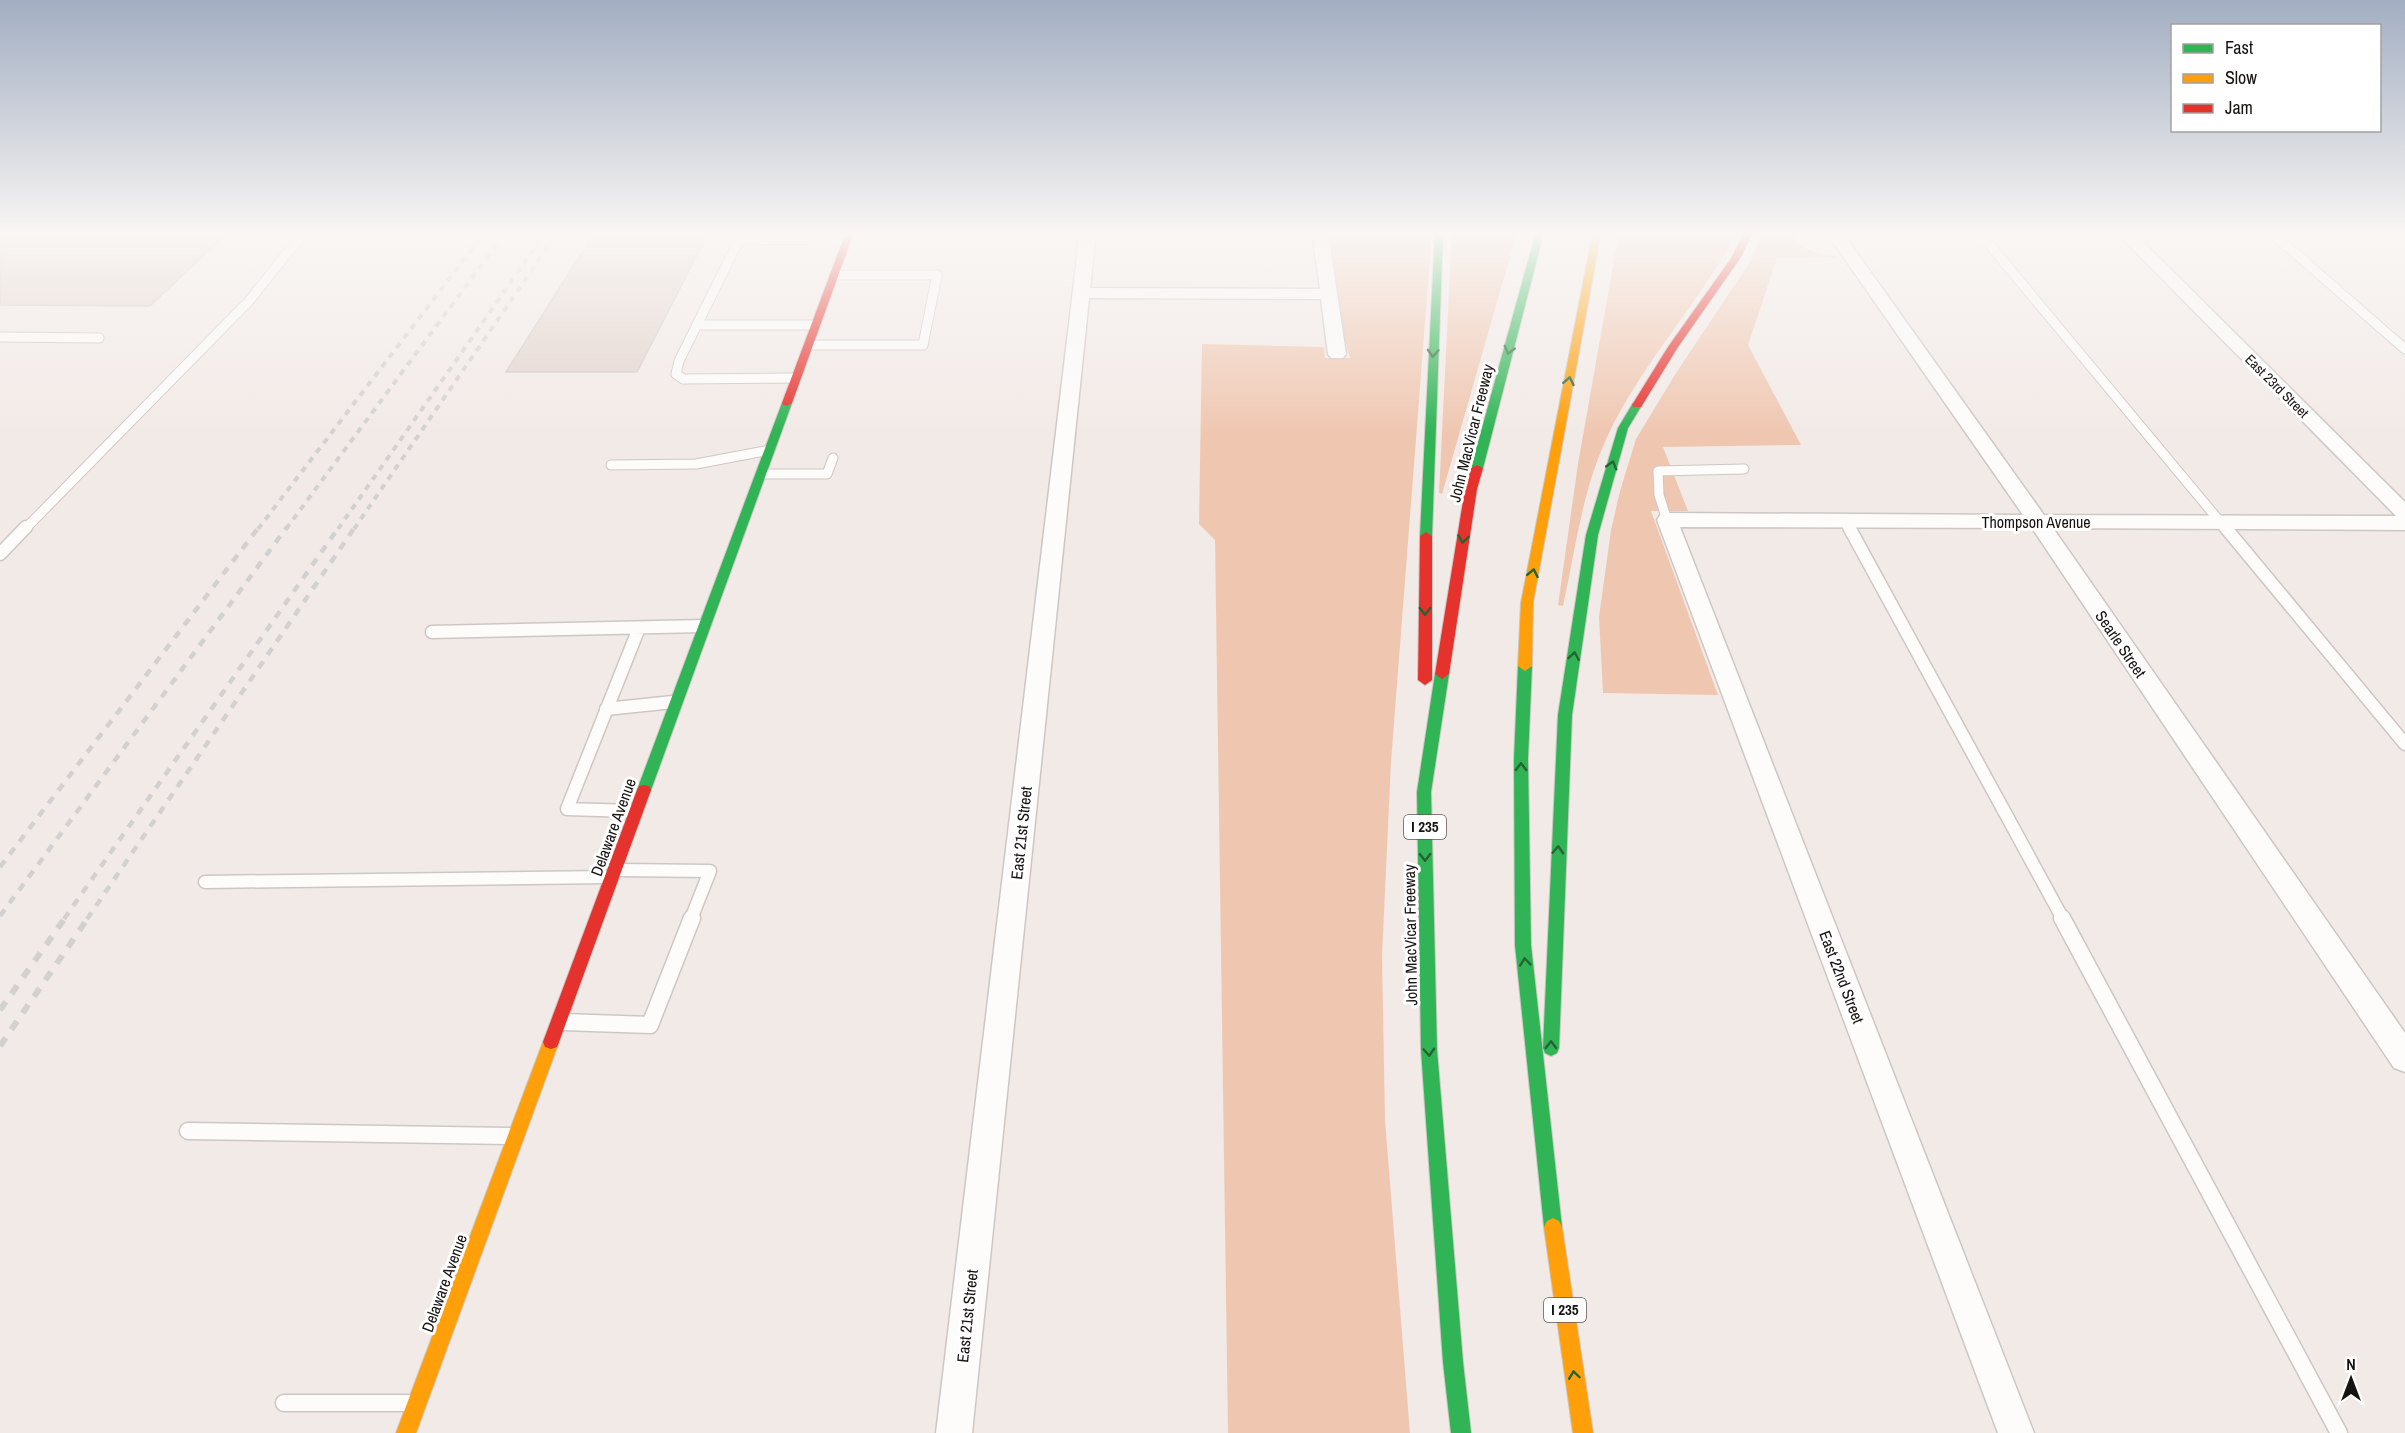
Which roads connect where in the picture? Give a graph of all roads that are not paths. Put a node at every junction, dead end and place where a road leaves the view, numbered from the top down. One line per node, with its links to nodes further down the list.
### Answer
1 (251, 299): 34 (lane)
2 (711, 299): 15 (lane)
3 (826, 299): 16 (main road, Delaware Avenue)
4 (932, 299): 19 (lane)
5 (1081, 299): 53 (street, East 21st Street)
6 (1330, 299): 21 (street)
7 (1436, 299): 41 (main road, one-way to 41)
8 (1522, 299): 41 (main road, John MacVicar Freeway / I 235, one-way to 41)
9 (1585, 299): 49 (main road, I 235, one-way to 9)
10 (1706, 299): 49 (main road, one-way to 10)
11 (1881, 299): 31 (street, Searle Street)
12 (2035, 299): 32 (lane)
13 (2191, 299): 28 (street, East 23rd Street)
14 (2348, 299): 20 (lane)
15 (698, 325): 16 (lane); 22 (lane)
16 (816, 325): 19 (main road, Delaware Avenue)
17 (0, 337): 18 (lane)
18 (99, 338)
19 (808, 345): 22 (main road, Delaware Avenue)
20 (2405, 349)
21 (1337, 354)
22 (796, 378): 23 (main road, Delaware Avenue)
23 (770, 450): 25 (lane); 27 (main road, Delaware Avenue)
24 (833, 458): 27 (lane)
25 (611, 465)
26 (1744, 469): 29 (lane)
27 (761, 474): 35 (main road, Delaware Avenue)
28 (2405, 514)
29 (1667, 520): 30 (street, Thompson Avenue); 56 (street, East 22nd Street)
30 (1846, 522): 31 (street, Thompson Avenue); 57 (lane)
31 (2038, 522): 32 (street, Thompson Avenue); 46 (street, Searle Street)
32 (2221, 522): 33 (street, Thompson Avenue); 40 (lane)
33 (2405, 523)
34 (0, 554)
35 (705, 626): 36 (lane); 38 (main road, Delaware Avenue)
36 (639, 628): 37 (lane); 39 (lane)
37 (432, 632)
38 (677, 701): 39 (lane); 42 (main road, Delaware Avenue)
39 (606, 709): 42 (lane)
40 (2405, 744)
41 (1424, 792): 54 (main road, John MacVicar Freeway / I 235, one-way to 54)
42 (637, 811): 43 (main road, Delaware Avenue)
43 (613, 873): 44 (lane); 45 (main road, Delaware Avenue); 45 (lane)
44 (205, 882)
45 (558, 1022): 48 (main road, Delaware Avenue)
46 (2405, 1058)
47 (188, 1131): 48 (lane)
48 (516, 1136): 51 (main road, Delaware Avenue)
49 (1547, 1188): 55 (main road, I 235, one-way to 49)
50 (284, 1403): 51 (lane)
51 (417, 1403): 52 (main road, Delaware Avenue)
52 (406, 1433)
53 (954, 1433)
54 (1461, 1433)
55 (1583, 1433)
56 (2016, 1433)
57 (2339, 1433)

